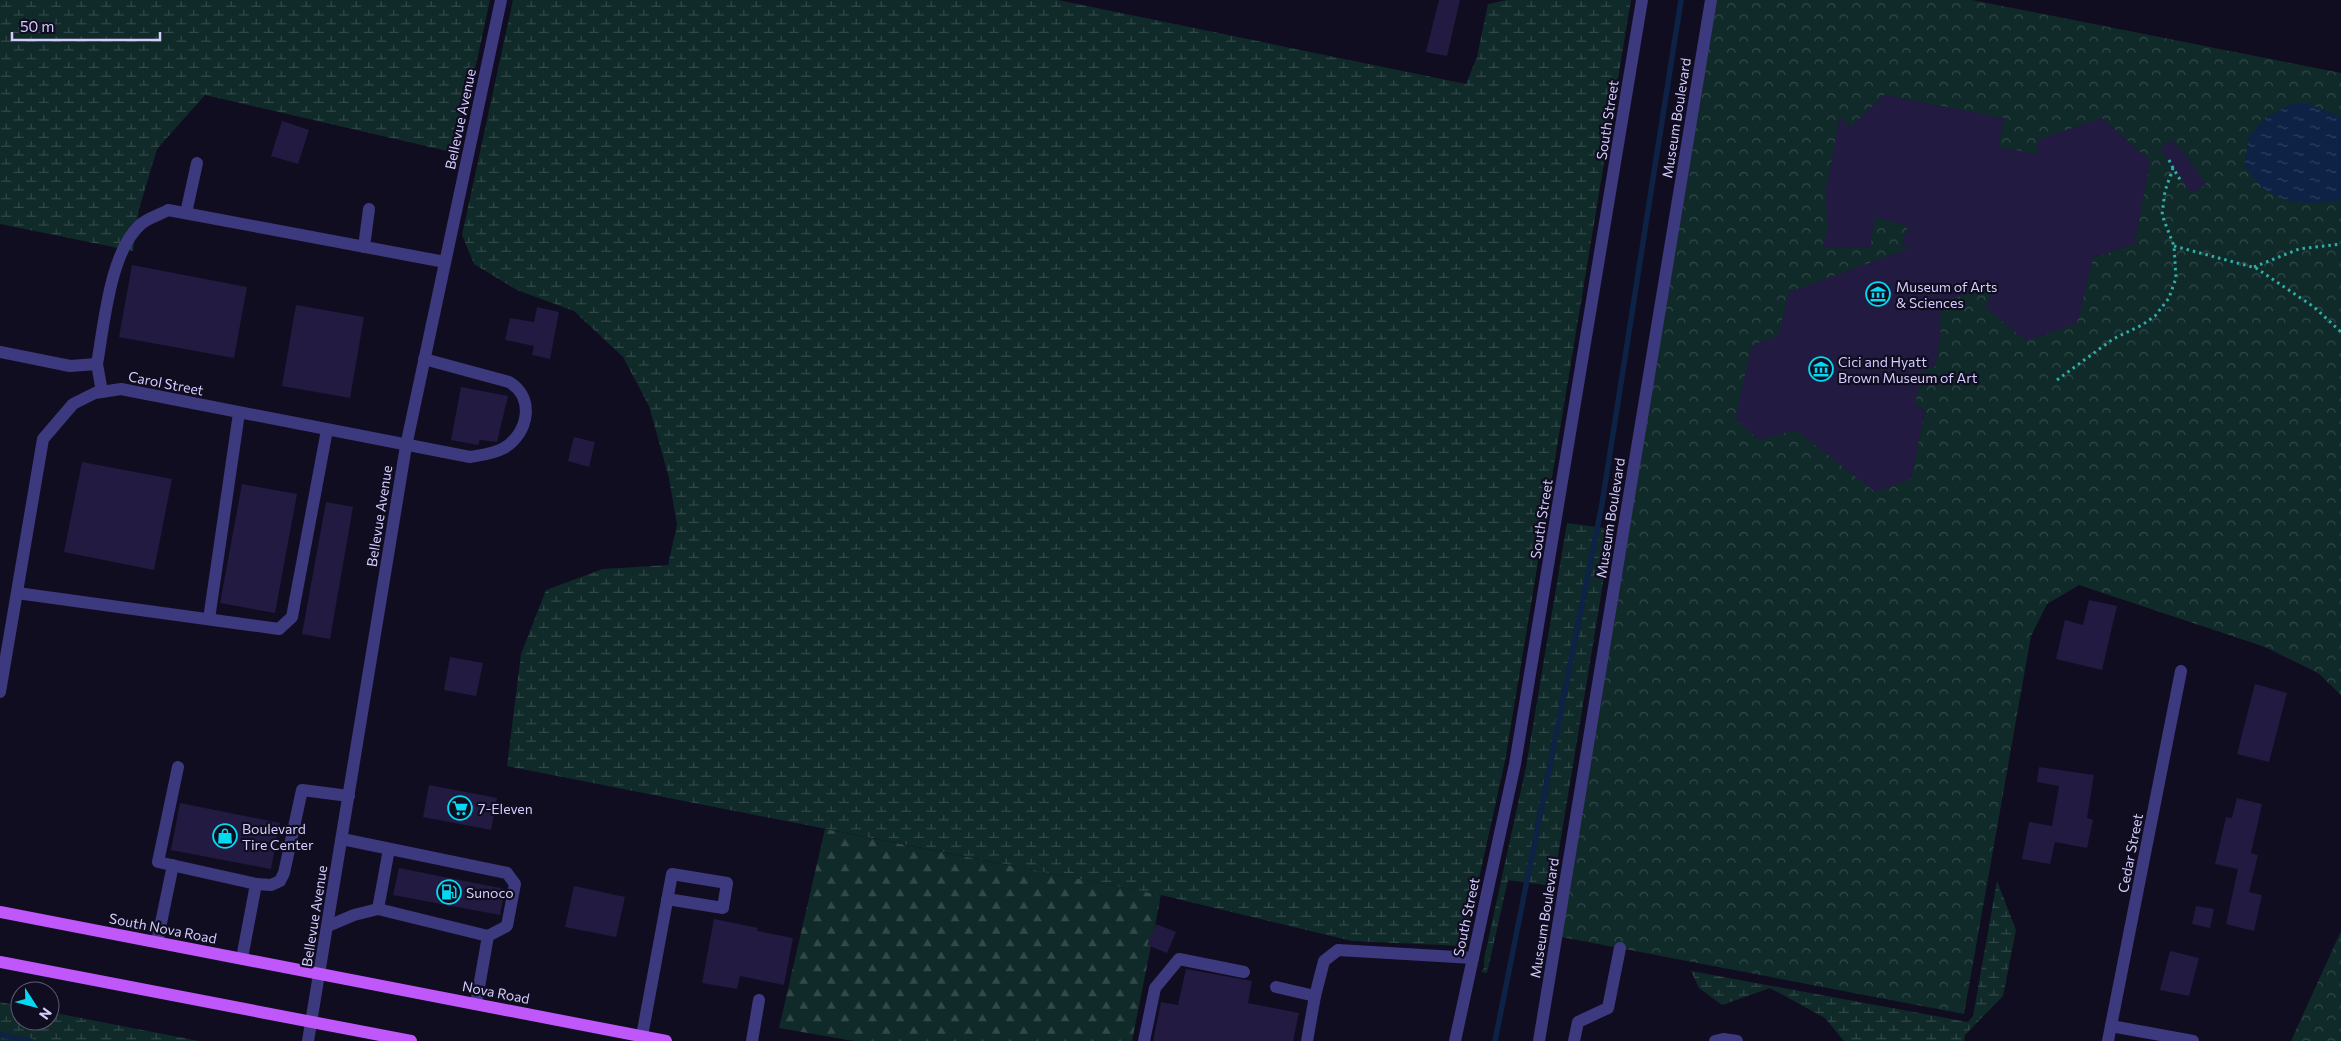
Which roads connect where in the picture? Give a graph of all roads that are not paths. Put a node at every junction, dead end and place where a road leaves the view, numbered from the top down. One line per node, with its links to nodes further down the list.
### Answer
1 (501, 0): 8 (street, Bellevue Avenue)
2 (1642, 0): 34 (street, South Street)
3 (1711, 0): 53 (street, Museum Boulevard)
4 (197, 163): 6 (street)
5 (369, 209): 7 (street)
6 (186, 213): 7 (street); 11 (street)
7 (364, 247): 8 (street)
8 (445, 262): 10 (street, Bellevue Avenue)
9 (0, 352): 11 (street)
10 (424, 359): 15 (street, Bellevue Avenue); 15 (street, Carol Street)
11 (97, 364): 12 (street)
12 (102, 392): 13 (street, Carol Street); 16 (street, Carol Street)
13 (239, 413): 14 (street, Carol Street); 17 (street)
14 (327, 430): 15 (street, Carol Street); 17 (street)
15 (406, 446): 21 (street, Bellevue Avenue)
16 (17, 593): 17 (street); 19 (street, Carol Street)
17 (209, 619)
18 (2181, 671): 43 (street, Cedar Street)
19 (0, 692)
20 (178, 767): 24 (street)
21 (349, 796): 22 (street, Bellevue Avenue); 25 (street)
22 (342, 839): 23 (street); 29 (street, Bellevue Avenue)
23 (389, 849): 27 (street); 30 (street)
24 (173, 865): 25 (street); 31 (street)
25 (256, 884): 33 (street)
26 (667, 899): 26 (street); 44 (street)
27 (378, 910): 29 (street); 30 (street)
28 (0, 912): 31 (main road, South Nova Road)
29 (328, 926): 37 (street, Bellevue Avenue)
30 (488, 936): 41 (street)
31 (157, 942): 33 (main road, South Nova Road)
32 (1620, 948): 54 (street)
33 (242, 958): 37 (main road, South Nova Road)
34 (1473, 958): 39 (street); 52 (street, South Street)
35 (0, 962): 42 (main road)
36 (1244, 972): 50 (street)
37 (320, 973): 41 (main road, Nova Road); 42 (street, Bellevue Avenue)
38 (1276, 987): 39 (street)
39 (1315, 996): 51 (street)
40 (759, 1000): 49 (street)
41 (476, 1004): 44 (main road, Nova Road)
42 (311, 1022): 46 (street, Bellevue Avenue); 47 (main road)
43 (2111, 1026): 45 (street); 57 (street, Cedar Street)
44 (642, 1036): 48 (main road, Nova Road)
45 (2168, 1039): 58 (street)
46 (308, 1041)
47 (411, 1041)
48 (666, 1041)
49 (752, 1041)
50 (1144, 1041)
51 (1307, 1041)
52 (1454, 1041)
53 (1538, 1041)
54 (1574, 1041)
55 (1714, 1041): 56 (street)
56 (1737, 1041)
57 (2108, 1041)
58 (2193, 1041)

